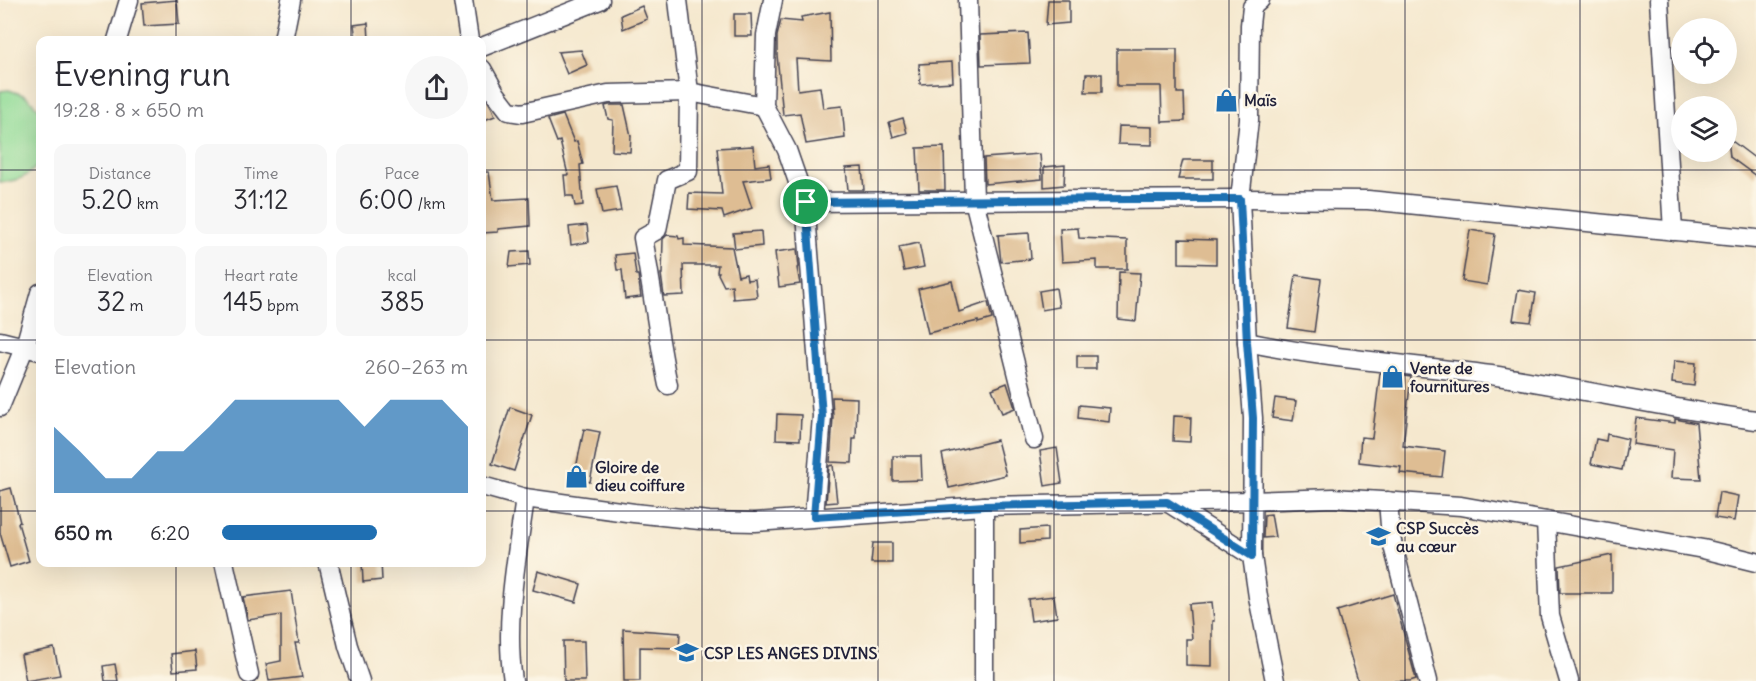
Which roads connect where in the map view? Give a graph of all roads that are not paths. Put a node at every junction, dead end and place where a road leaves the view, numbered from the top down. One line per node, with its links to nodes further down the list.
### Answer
1 (129, 0): 10 (street)
2 (291, 0): 11 (street)
3 (463, 0): 12 (street)
4 (600, 0): 13 (street)
5 (678, 0): 15 (street)
6 (773, 0): 16 (street)
7 (968, 0): 18 (street)
8 (1260, 0): 17 (street)
9 (1659, 0): 20 (street)
10 (118, 36)
11 (284, 36)
12 (468, 36)
13 (486, 45)
14 (486, 76): 15 (street)
15 (689, 92): 16 (street); 26 (street)
16 (764, 106): 19 (street)
17 (1240, 199): 18 (street); 20 (street); 24 (street)
18 (974, 200): 19 (street); 29 (street)
19 (806, 202): 36 (street)
20 (1673, 231): 21 (street)
21 (1756, 239)
22 (36, 325): 25 (street)
23 (0, 341): 25 (street)
24 (1247, 342): 28 (street); 32 (street)
25 (33, 349): 27 (street)
26 (668, 385)
27 (0, 407)
28 (1756, 420)
29 (1034, 440)
30 (486, 487): 31 (street)
31 (525, 498): 36 (street); 44 (street)
32 (1253, 501): 33 (street); 34 (street); 38 (street)
33 (1388, 501): 37 (street); 47 (street)
34 (1167, 502): 35 (street); 38 (street)
35 (984, 506): 36 (street); 45 (street)
36 (814, 517)
37 (1546, 521): 39 (street); 48 (street)
38 (1252, 556): 46 (street)
39 (1756, 562)
40 (225, 567): 42 (street)
41 (329, 567): 43 (street)
42 (249, 674)
43 (360, 681)
44 (513, 681)
45 (984, 681)
46 (1275, 681)
47 (1428, 681)
48 (1569, 681)

